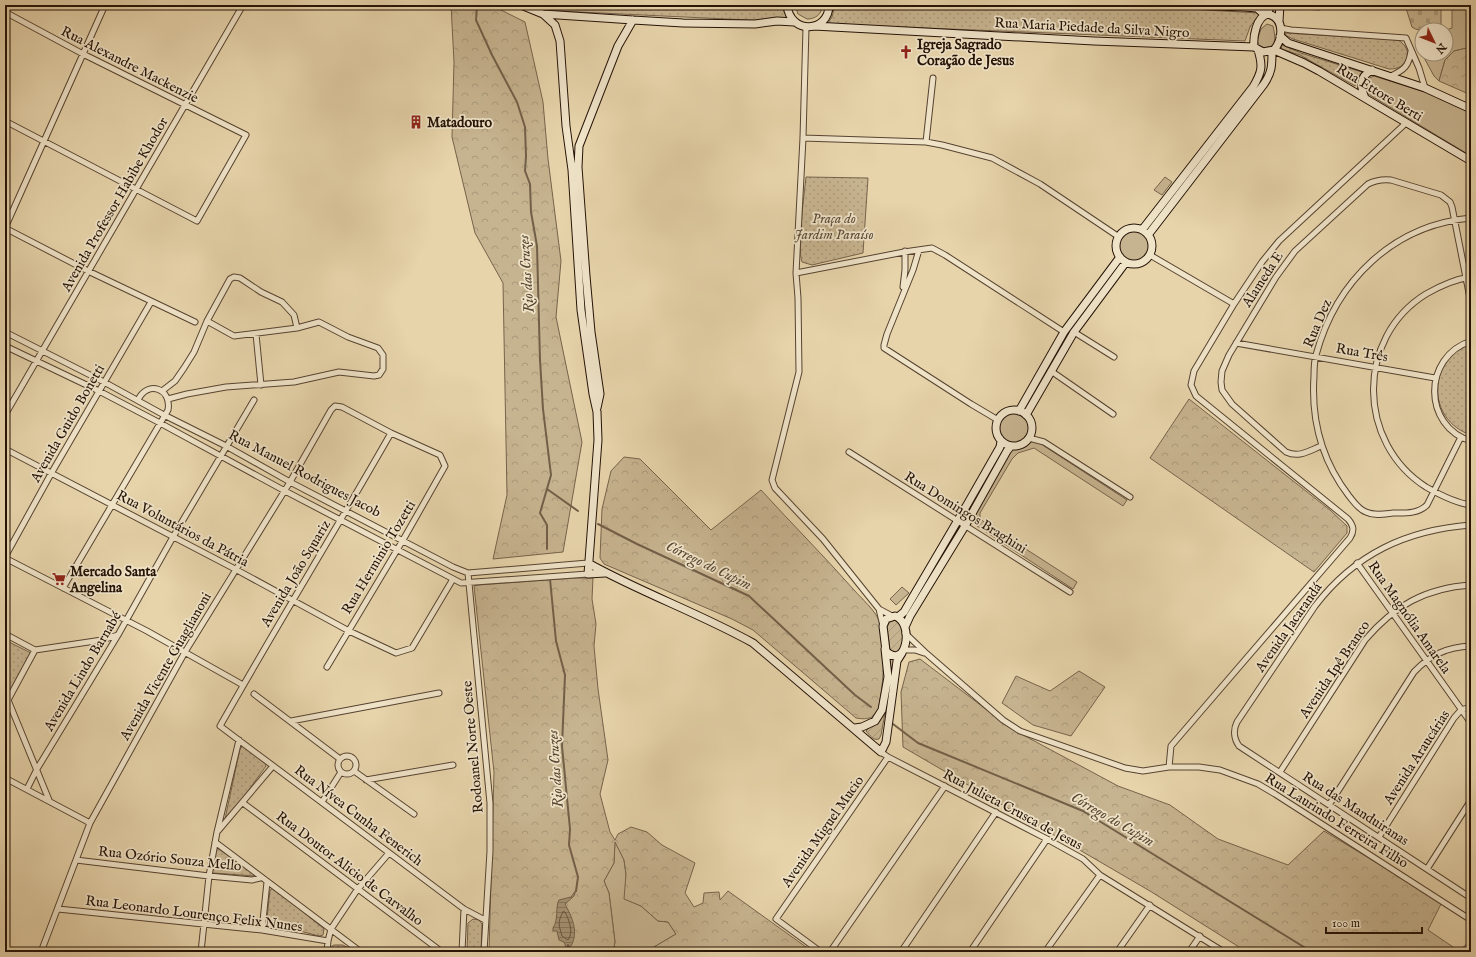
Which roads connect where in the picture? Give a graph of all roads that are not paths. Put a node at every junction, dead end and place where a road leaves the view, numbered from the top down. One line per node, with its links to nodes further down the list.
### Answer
1 (105, 5): 22 (street)
2 (243, 5): 28 (street, Avenida Professor Habibe Khodor)
3 (521, 5): 10 (street)
4 (787, 5): 15 (street)
5 (829, 5): 17 (street)
6 (1190, 5): 7 (street)
7 (1210, 5): 13 (street)
8 (1270, 5): 13 (street)
9 (1280, 5): 16 (street)
10 (528, 7): 12 (street)
11 (5, 12): 22 (street, Rua Alexandre Mackenzie)
12 (543, 14): 14 (street); 77 (street)
13 (1267, 14): 16 (street); 19 (street)
14 (633, 20): 15 (street); 77 (street)
15 (794, 22): 17 (street, Rua Maria Piedade da Silva Nigro)
16 (1280, 24): 18 (street); 20 (street)
17 (810, 27): 19 (street, Rua Maria Piedade da Silva Nigro); 32 (street)
18 (1280, 36): 21 (street); 23 (street, Rua Ettore Berti)
19 (1256, 48): 21 (street); 40 (street)
20 (1412, 50): 24 (street); 26 (street)
21 (1273, 51): 27 (street, Rua Ettore Berti); 40 (street)
22 (83, 54): 28 (street, Rua Alexandre Mackenzie); 33 (street)
23 (1372, 70): 24 (street, Rua Ettore Berti); 27 (street)
24 (1391, 76): 26 (street, Rua Ettore Berti)
25 (933, 78): 34 (street)
26 (1425, 88): 29 (street, Rua Ettore Berti)
27 (1365, 98): 31 (street, Rua Ettore Berti)
28 (185, 105): 36 (street, Avenida Professor Habibe Khodor); 36 (street, Rua Alexandre Mackenzie)
29 (1471, 109)
30 (5, 121): 33 (street)
31 (1406, 123): 35 (street, Rua Ettore Berti); 52 (street)
32 (803, 138): 34 (street); 47 (street)
33 (44, 141): 36 (street); 39 (street)
34 (926, 142): 41 (street)
35 (1471, 161)
36 (136, 189): 46 (street, Avenida Professor Habibe Khodor)
37 (1471, 218): 38 (street, Rua Dez)
38 (1455, 219): 48 (street, Alameda E); 61 (street, Alameda E); 64 (street, Rua Dez)
39 (5, 228): 46 (street)
40 (1145, 232): 41 (street); 44 (street)
41 (1119, 237): 45 (street)
42 (919, 250): 43 (street); 49 (street); 57 (street)
43 (905, 252): 47 (street); 49 (street)
44 (1150, 255): 45 (street); 52 (street)
45 (1123, 260): 57 (street); 58 (street)
46 (88, 271): 50 (street); 63 (street, Avenida Professor Habibe Khodor)
47 (796, 272): 123 (street)
48 (1469, 277): 51 (street, Alameda E); 67 (street)
49 (902, 294): 82 (street)
50 (151, 302): 54 (street); 70 (street, Avenida Guido Bonetti)
51 (1471, 303)
52 (1234, 304): 157 (street)
53 (207, 321): 55 (street); 59 (street); 73 (street)
54 (195, 322)
55 (298, 328): 59 (street); 71 (street)
56 (5, 332): 63 (street, Rua Manuel Rodrigues Jacob)
57 (1064, 332): 78 (street)
58 (1074, 332): 65 (street); 68 (street)
59 (256, 334): 71 (street)
60 (1471, 341): 69 (street)
61 (1236, 343): 64 (street, Rua Três); 91 (street, Alameda E)
62 (5, 346): 66 (street, Rua Manuel Rodrigues Jacob)
63 (43, 351): 66 (street, Avenida Professor Habibe Khodor); 70 (street, Rua Manuel Rodrigues Jacob)
64 (1315, 356): 67 (street, Rua Três); 91 (street, Rua Dez)
65 (1114, 357)
66 (37, 362): 72 (street, Rua Manuel Rodrigues Jacob); 79 (street, Avenida Professor Habibe Khodor)
67 (1375, 367): 69 (street, Rua Três); 98 (street)
68 (1051, 371): 78 (street); 80 (street)
69 (1435, 378): 85 (street)
70 (104, 382): 72 (street, Avenida Guido Bonetti); 75 (street, Rua Manuel Rodrigues Jacob)
71 (261, 384): 74 (street)
72 (98, 391): 83 (street, Rua Manuel Rodrigues Jacob); 95 (street, Avenida Guido Bonetti)
73 (162, 391): 74 (street); 75 (street)
74 (168, 399): 81 (street)
75 (138, 400): 81 (street, Rua Manuel Rodrigues Jacob)
76 (254, 400): 89 (street, Avenida Lindo Barnabé)
77 (597, 412): 111 (street)
78 (1022, 413): 82 (street); 86 (street)
79 (5, 414)
80 (1112, 414)
81 (164, 415): 83 (street); 89 (street, Rua Manuel Rodrigues Jacob)
82 (998, 420): 87 (street)
83 (160, 423): 94 (street, Rua Manuel Rodrigues Jacob); 100 (street)
84 (391, 433): 96 (street, Avenida Vicente Guaglianoni); 102 (street, Avenida João Squariz); 108 (street, Rua Herminio Tozetti)
85 (1461, 437): 88 (street); 98 (street)
86 (1029, 438): 90 (street); 99 (street)
87 (1000, 439): 90 (street); 104 (street)
88 (1471, 441)
89 (226, 446): 94 (street, Avenida Lindo Barnabé); 96 (street, Rua Manuel Rodrigues Jacob)
90 (1011, 446): 106 (street)
91 (1321, 446): 98 (street, Rua Dez)
92 (5, 449): 95 (street, Rua Voluntários da Pátria)
93 (849, 452): 104 (street, Rua Domingos Braghini)
94 (221, 455): 97 (street, Rua Manuel Rodrigues Jacob); 107 (street, Avenida Lindo Barnabé)
95 (52, 472): 100 (street, Rua Voluntários da Pátria); 110 (street, Avenida Guido Bonetti)
96 (290, 482): 97 (street, Avenida Vicente Guaglianoni); 102 (street, Rua Manuel Rodrigues Jacob)
97 (285, 491): 103 (street, Rua Manuel Rodrigues Jacob); 113 (street, Avenida Vicente Guaglianoni)
98 (1434, 491): 101 (street)
99 (1130, 497)
100 (111, 504): 107 (street, Rua Voluntários da Pátria); 120 (street)
101 (1471, 504)
102 (346, 511): 103 (street, Avenida João Squariz); 108 (street, Rua Manuel Rodrigues Jacob)
103 (341, 521): 109 (street, Rua Manuel Rodrigues Jacob); 122 (street, Avenida João Squariz)
104 (957, 521): 106 (street, Rua Domingos Braghini); 125 (street)
105 (1471, 525): 112 (street, Avenida Jacarandá)
106 (965, 526): 121 (street, Rua Domingos Braghini); 128 (street)
107 (172, 537): 113 (street, Rua Voluntários da Pátria); 126 (street, Avenida Lindo Barnabé)
108 (403, 540): 109 (street, Rua Herminio Tozetti); 114 (street, Rua Manuel Rodrigues Jacob)
109 (397, 550): 117 (street, Rua Manuel Rodrigues Jacob); 129 (street, Rua Herminio Tozetti)
110 (5, 558): 120 (street)
111 (588, 563): 114 (street, Rua Manuel Rodrigues Jacob); 115 (street, Rua Manuel Rodrigues Jacob); 116 (street)
112 (1358, 563): 124 (street, Rua Magnólia Amarela); 150 (street, Avenida Jacarandá)
113 (235, 569): 122 (street, Rua Voluntários da Pátria); 136 (street, Avenida Vicente Guaglianoni)
114 (468, 573): 118 (street, Rodoanel Norte Oeste)
115 (605, 573): 116 (street, Rua Manuel Rodrigues Jacob); 149 (street, Rua Manuel Rodrigues Jacob)
116 (588, 574): 118 (street, Rua Manuel Rodrigues Jacob)
117 (452, 579): 118 (street, Rua Manuel Rodrigues Jacob); 129 (street, Rua Voluntários da Pátria)
118 (468, 582): 190 (street, Rodoanel Norte Oeste)
119 (1471, 586): 124 (street, Avenida Ipê Branco)
120 (63, 588): 126 (street)
121 (1070, 592)
122 (292, 600): 129 (street, Rua Voluntários da Pátria); 140 (street, Avenida João Squariz)
123 (879, 609): 125 (street); 127 (street)
124 (1393, 612): 138 (street, Rua Magnólia Amarela); 161 (street, Avenida Ipê Branco)
125 (895, 616): 127 (street); 128 (street)
126 (126, 621): 131 (street, Avenida Lindo Barnabé); 136 (street)
127 (883, 626): 133 (street)
128 (905, 630): 135 (street); 137 (street, Rua Laurindo Ferreira Filho)
129 (349, 631): 139 (street, Rua Herminio Tozetti)
130 (5, 634): 134 (street)
131 (118, 635): 134 (street); 158 (street, Avenida Lindo Barnabé)
132 (1471, 646): 138 (street)
133 (885, 648): 135 (street); 149 (street)
134 (35, 650): 143 (street)
135 (903, 651): 137 (street); 152 (street)
136 (185, 652): 140 (street); 173 (street, Avenida Vicente Guaglianoni)
137 (927, 654): 157 (street, Rua Laurindo Ferreira Filho)
138 (1427, 660): 145 (street, Rua Magnólia Amarela); 170 (street)
139 (328, 666)
140 (243, 685): 148 (street, Avenida João Squariz)
141 (439, 693): 146 (street)
142 (254, 694): 146 (street)
143 (7, 699): 158 (street)
144 (1471, 707): 145 (street)
145 (1461, 710): 147 (street, Rua Magnólia Amarela); 175 (street, Avenida Araucárias)
146 (291, 721): 154 (street)
147 (1471, 723)
148 (220, 726): 151 (street, Rua Nívea Cunha Fenerich)
149 (855, 728): 152 (street, Rua Manuel Rodrigues Jacob)
150 (1234, 734): 161 (street, Rua das Manduiranas)
151 (239, 740): 156 (street, Rua Nívea Cunha Fenerich); 174 (street)
152 (881, 752): 153 (street, Rua Manuel Rodrigues Jacob)
153 (888, 757): 164 (street, Rua Julieta Crusca de Jesus); 204 (street, Avenida Miguel Mucio)
154 (340, 759): 159 (street); 160 (street)
155 (453, 765): 163 (street)
156 (273, 766): 168 (street, Rua Nívea Cunha Fenerich); 169 (street)
157 (1169, 767): 191 (street, Rua Laurindo Ferreira Filho)
158 (37, 769): 165 (street, Avenida Lindo Barnabé); 166 (street)
159 (354, 771): 160 (street); 163 (street)
160 (341, 772): 168 (street)
161 (1280, 772): 170 (street, Rua das Manduiranas)
162 (5, 778): 165 (street)
163 (366, 780): 172 (street)
164 (945, 786): 171 (street, Rua Julieta Crusca de Jesus); 205 (street)
165 (27, 789): 166 (street)
166 (49, 800): 173 (street)
167 (1471, 800): 180 (street)
168 (322, 802): 178 (street, Rua Nívea Cunha Fenerich)
169 (243, 803): 174 (street); 185 (street, Rua Doutor Alicio de Carvalho)
170 (1329, 805): 175 (street, Rua das Manduiranas)
171 (996, 812): 176 (street, Rua Julieta Crusca de Jesus); 206 (street)
172 (414, 814)
173 (90, 823): 179 (street, Avenida Vicente Guaglianoni)
174 (217, 832): 177 (street)
175 (1379, 837): 180 (street, Rua das Manduiranas)
176 (1047, 839): 181 (street, Rua Julieta Crusca de Jesus); 207 (street)
177 (215, 842): 182 (street); 183 (street)
178 (389, 853): 185 (street); 189 (street, Rua Nívea Cunha Fenerich)
179 (76, 860): 182 (street, Rua Ozório Souza Mello); 188 (street, Avenida Vicente Guaglianoni)
180 (1427, 869): 186 (street, Rua das Manduiranas)
181 (1100, 875): 187 (street, Rua Julieta Crusca de Jesus); 208 (street)
182 (208, 876): 183 (street, Rua Ozório Souza Mello); 192 (street)
183 (260, 878): 184 (street)
184 (267, 882): 193 (street); 194 (street)
185 (357, 890): 193 (street); 201 (street, Rua Doutor Alicio de Carvalho)
186 (1471, 898)
187 (1150, 905): 195 (street, Rua Julieta Crusca de Jesus); 209 (street)
188 (58, 909): 192 (street, Rua Leonardo Lourenço Felix Nunes); 197 (street, Avenida Vicente Guaglianoni)
189 (464, 909): 190 (street, Rua Nívea Cunha Fenerich); 202 (street)
190 (485, 920): 203 (street, Rodoanel Norte Oeste)
191 (1471, 920)
192 (204, 924): 194 (street, Rua Leonardo Lourenço Felix Nunes); 198 (street)
193 (331, 929): 196 (street); 200 (street)
194 (262, 930): 196 (street, Rua Leonardo Lourenço Felix Nunes)
195 (1200, 936): 210 (street); 211 (street, Rua Julieta Crusca de Jesus)
196 (328, 941): 199 (street)
197 (41, 952)
198 (201, 952)
199 (327, 952)
200 (361, 952)
201 (442, 952)
202 (462, 952)
203 (484, 952)
204 (821, 952)
205 (830, 952)
206 (901, 952)
207 (970, 952)
208 (1045, 952)
209 (1117, 952)
210 (1189, 952)
211 (1224, 952)

